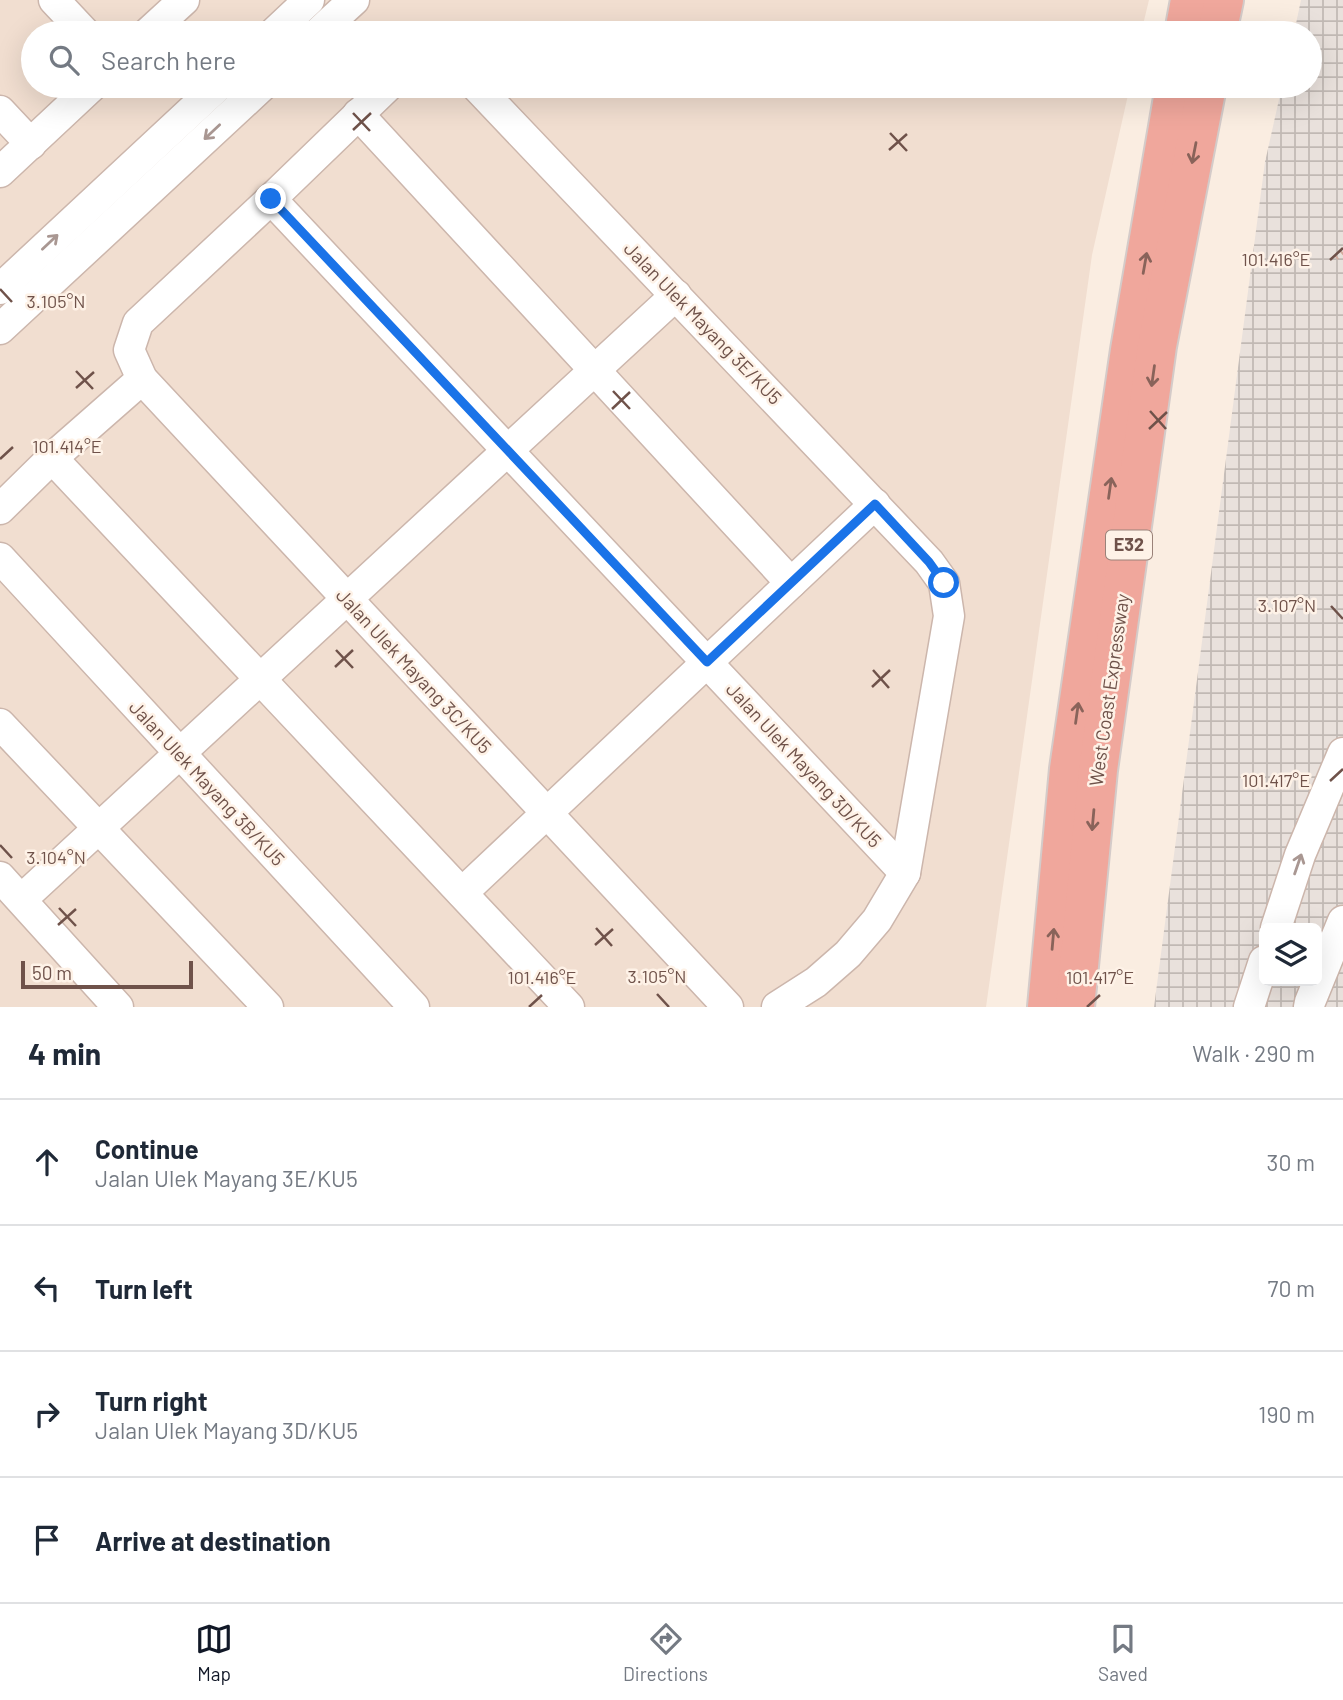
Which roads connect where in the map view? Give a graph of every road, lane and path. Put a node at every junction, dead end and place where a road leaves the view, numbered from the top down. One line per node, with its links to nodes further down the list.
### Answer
1 (54, 0): 7 (street)
2 (184, 0): 8 (street)
3 (309, 0): 9 (street)
4 (354, 0): 10 (street)
5 (1190, 0): 11 (highway)
6 (1224, 0): 12 (highway)
7 (74, 21)
8 (161, 21)
9 (287, 21)
10 (331, 21)
11 (1186, 21)
12 (1220, 21)
13 (79, 98): 22 (street)
14 (205, 98): 27 (street, one-way to 14)
15 (249, 98): 29 (street, one-way to 29)
16 (375, 98): 21 (street)
17 (488, 98): 28 (street, Jalan Ulek Mayang 3E/KU5)
18 (1173, 98): 59 (highway, West Coast Expressway / E32, one-way to 18)
19 (1205, 98): 60 (highway, West Coast Expressway / E32, one-way to 60)
20 (0, 111): 22 (street)
21 (358, 114): 24 (street); 30 (street)
22 (31, 144): 23 (street)
23 (0, 172)
24 (271, 199): 31 (street, Jalan Ulek Mayang 3C/KU5); 32 (street, Jalan Ulek Mayang 3D/KU5)
25 (1343, 252): 26 (path)
26 (1336, 258)
27 (0, 289)
28 (676, 295): 30 (street); 34 (street, Jalan Ulek Mayang 3E/KU5)
29 (0, 329)
30 (595, 370): 32 (street); 37 (street)
31 (142, 379): 33 (street); 38 (street, Jalan Ulek Mayang 3C/KU5)
32 (507, 451): 38 (street); 39 (street, Jalan Ulek Mayang 3D/KU5)
33 (52, 458): 35 (street); 40 (street)
34 (875, 504): 37 (street); 46 (street, Jalan Ulek Mayang 3E/KU5)
35 (0, 509)
36 (0, 558): 43 (street, Jalan Ulek Mayang 3B/KU5)
37 (792, 583): 39 (street)
38 (348, 598): 40 (street); 44 (street, Jalan Ulek Mayang 3C/KU5)
39 (707, 662): 44 (street); 46 (street, Jalan Ulek Mayang 3D/KU5)
40 (260, 679): 43 (street); 48 (street)
41 (0, 724): 45 (street)
42 (1343, 753): 51 (street, one-way to 42)
43 (180, 754): 45 (street); 55 (street, Jalan Ulek Mayang 3B/KU5)
44 (546, 814): 48 (street); 57 (street, Jalan Ulek Mayang 3C/KU5)
45 (98, 829): 49 (street); 54 (street)
46 (905, 873): 58 (street)
47 (0, 877): 49 (street)
48 (462, 893): 56 (street)
49 (22, 899): 53 (street)
50 (1343, 921): 62 (street)
51 (1278, 923)
52 (1259, 976): 61 (street)
53 (118, 1007)
54 (268, 1007)
55 (414, 1007)
56 (569, 1007)
57 (728, 1007)
58 (777, 1007)
59 (1047, 1007)
60 (1075, 1007)
61 (1249, 1007)
62 (1309, 1007)

